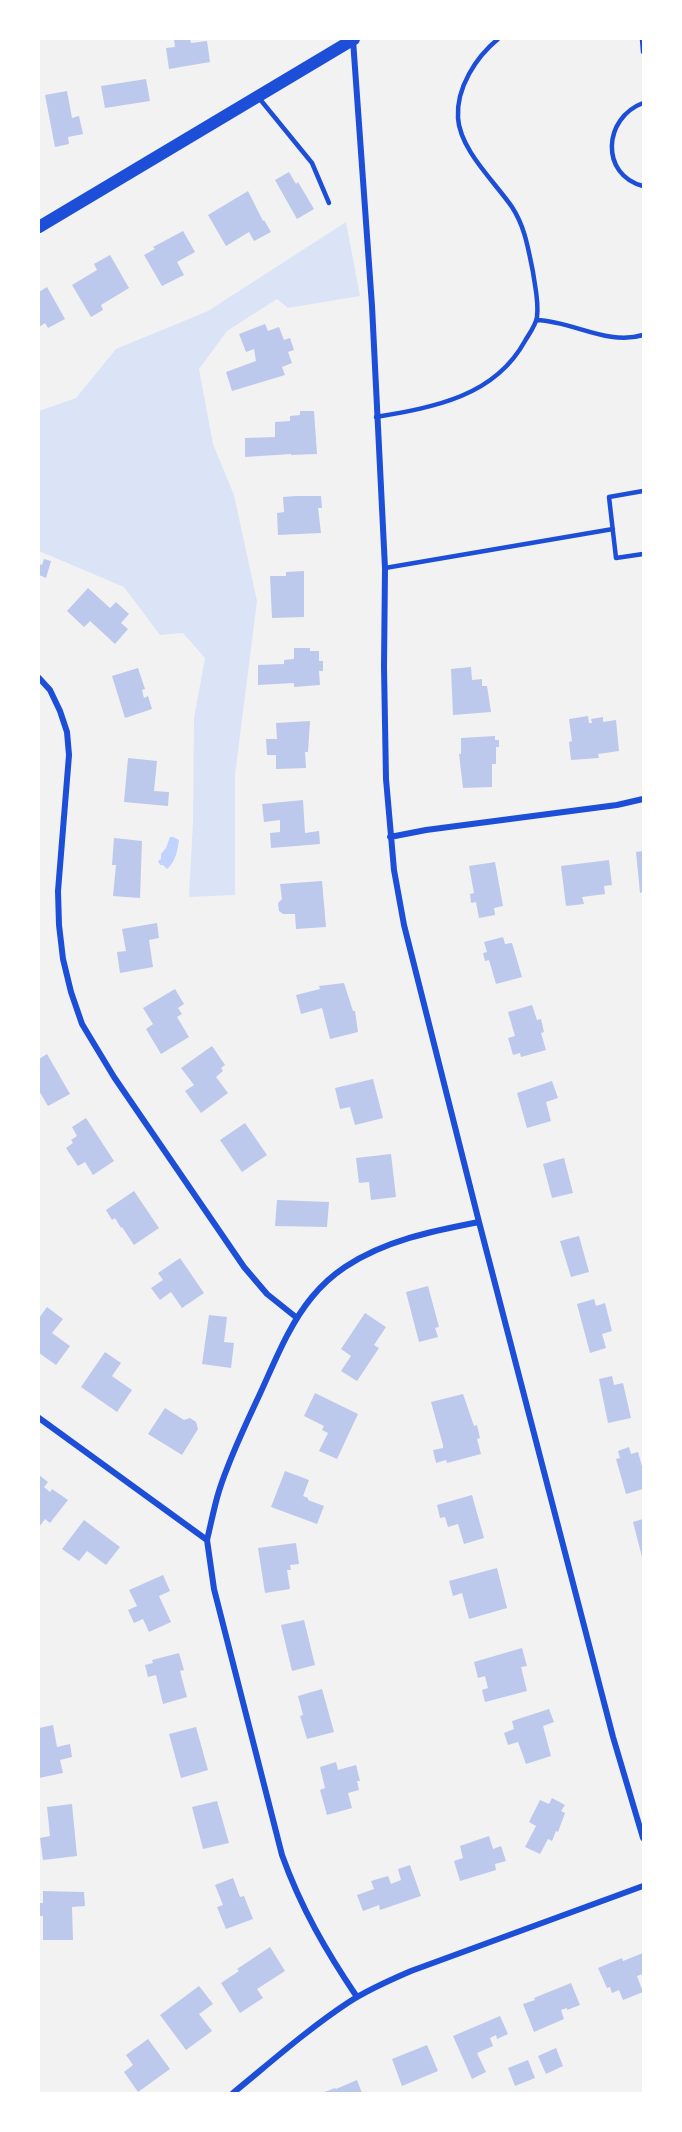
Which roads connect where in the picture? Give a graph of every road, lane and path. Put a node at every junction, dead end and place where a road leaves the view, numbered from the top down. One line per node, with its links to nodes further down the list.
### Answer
1 (353, 39): 5 (main road); 12 (street)
2 (498, 39): 10 (lane)
3 (642, 39): 4 (lane)
4 (643, 52)
5 (258, 96): 8 (lane); 9 (main road)
6 (643, 103): 7 (lane)
7 (643, 186)
8 (329, 203)
9 (39, 227)
10 (537, 320): 11 (lane); 12 (lane)
11 (643, 335)
12 (376, 417): 16 (street)
13 (643, 491): 14 (lane)
14 (613, 529): 15 (lane); 16 (lane)
15 (643, 554)
16 (385, 568): 19 (street)
17 (39, 678): 21 (street)
18 (643, 799): 19 (street)
19 (390, 837): 20 (street)
20 (479, 1222): 21 (street); 24 (street)
21 (297, 1318): 23 (street)
22 (39, 1418): 23 (street)
23 (207, 1540): 28 (street)
24 (638, 1819): 25 (street); 26 (street)
25 (643, 1827)
26 (643, 1838)
27 (643, 1886): 28 (street)
28 (357, 1997): 29 (street)
29 (233, 2093)

